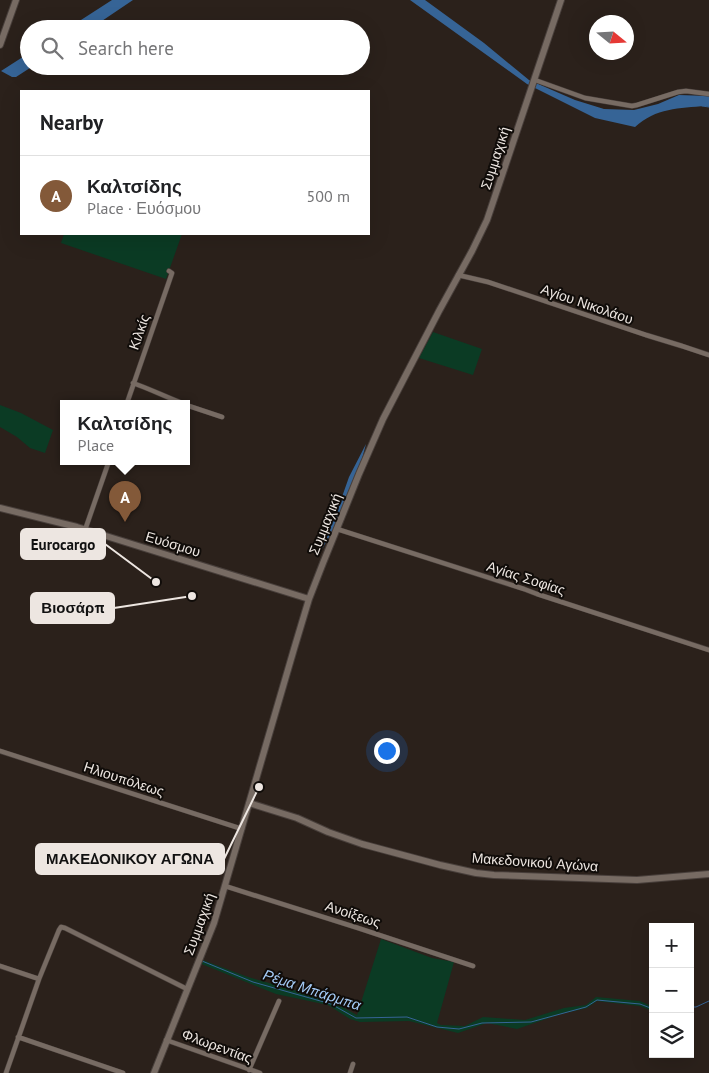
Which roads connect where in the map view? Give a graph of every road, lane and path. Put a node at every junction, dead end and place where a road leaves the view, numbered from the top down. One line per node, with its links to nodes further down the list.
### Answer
1 (16, 0): 3 (main road)
2 (562, 0): 4 (main road, Συμμαχική)
3 (0, 46)
4 (535, 80): 5 (street); 7 (main road, Συμμαχική)
5 (709, 94)
6 (168, 271): 9 (street, Κιλκίς)
7 (458, 276): 8 (street, Αγίου Νικολάου); 16 (main road, Συμμαχική)
8 (709, 355)
9 (133, 383): 10 (street, Κιλκίς); 11 (street)
10 (128, 400)
11 (174, 400)
12 (190, 406): 13 (street)
13 (222, 417)
14 (108, 465): 17 (street)
15 (0, 508): 17 (main road, Ευόσμου)
16 (336, 529): 18 (main road, Συμμαχική); 19 (street, Αγίας Σοφίας)
17 (85, 530): 18 (main road, Ευόσμου)
18 (309, 599): 21 (main road, Συμμαχική)
19 (709, 650)
20 (0, 750): 22 (street, Ηλιουπόλεως)
21 (249, 803): 22 (main road, Συμμαχική); 23 (main road, Μακεδονικού Αγώνα)
22 (242, 829): 24 (main road, Συμμαχική)
23 (709, 874)
24 (225, 886): 26 (street, Ανοίξεως); 28 (main road, Συμμαχική)
25 (0, 966): 27 (street)
26 (473, 966)
27 (39, 979): 28 (street); 30 (street)
28 (187, 989): 31 (main road, Συμμαχική)
29 (279, 1001): 33 (street)
30 (18, 1037): 34 (street); 35 (street)
31 (166, 1040): 33 (street, Φλωρεντίας); 36 (main road, Συμμαχική)
32 (353, 1064): 38 (street)
33 (249, 1070): 37 (street, Φλωρεντίας)
34 (6, 1073)
35 (123, 1073)
36 (154, 1073)
37 (260, 1073)
38 (350, 1073)

